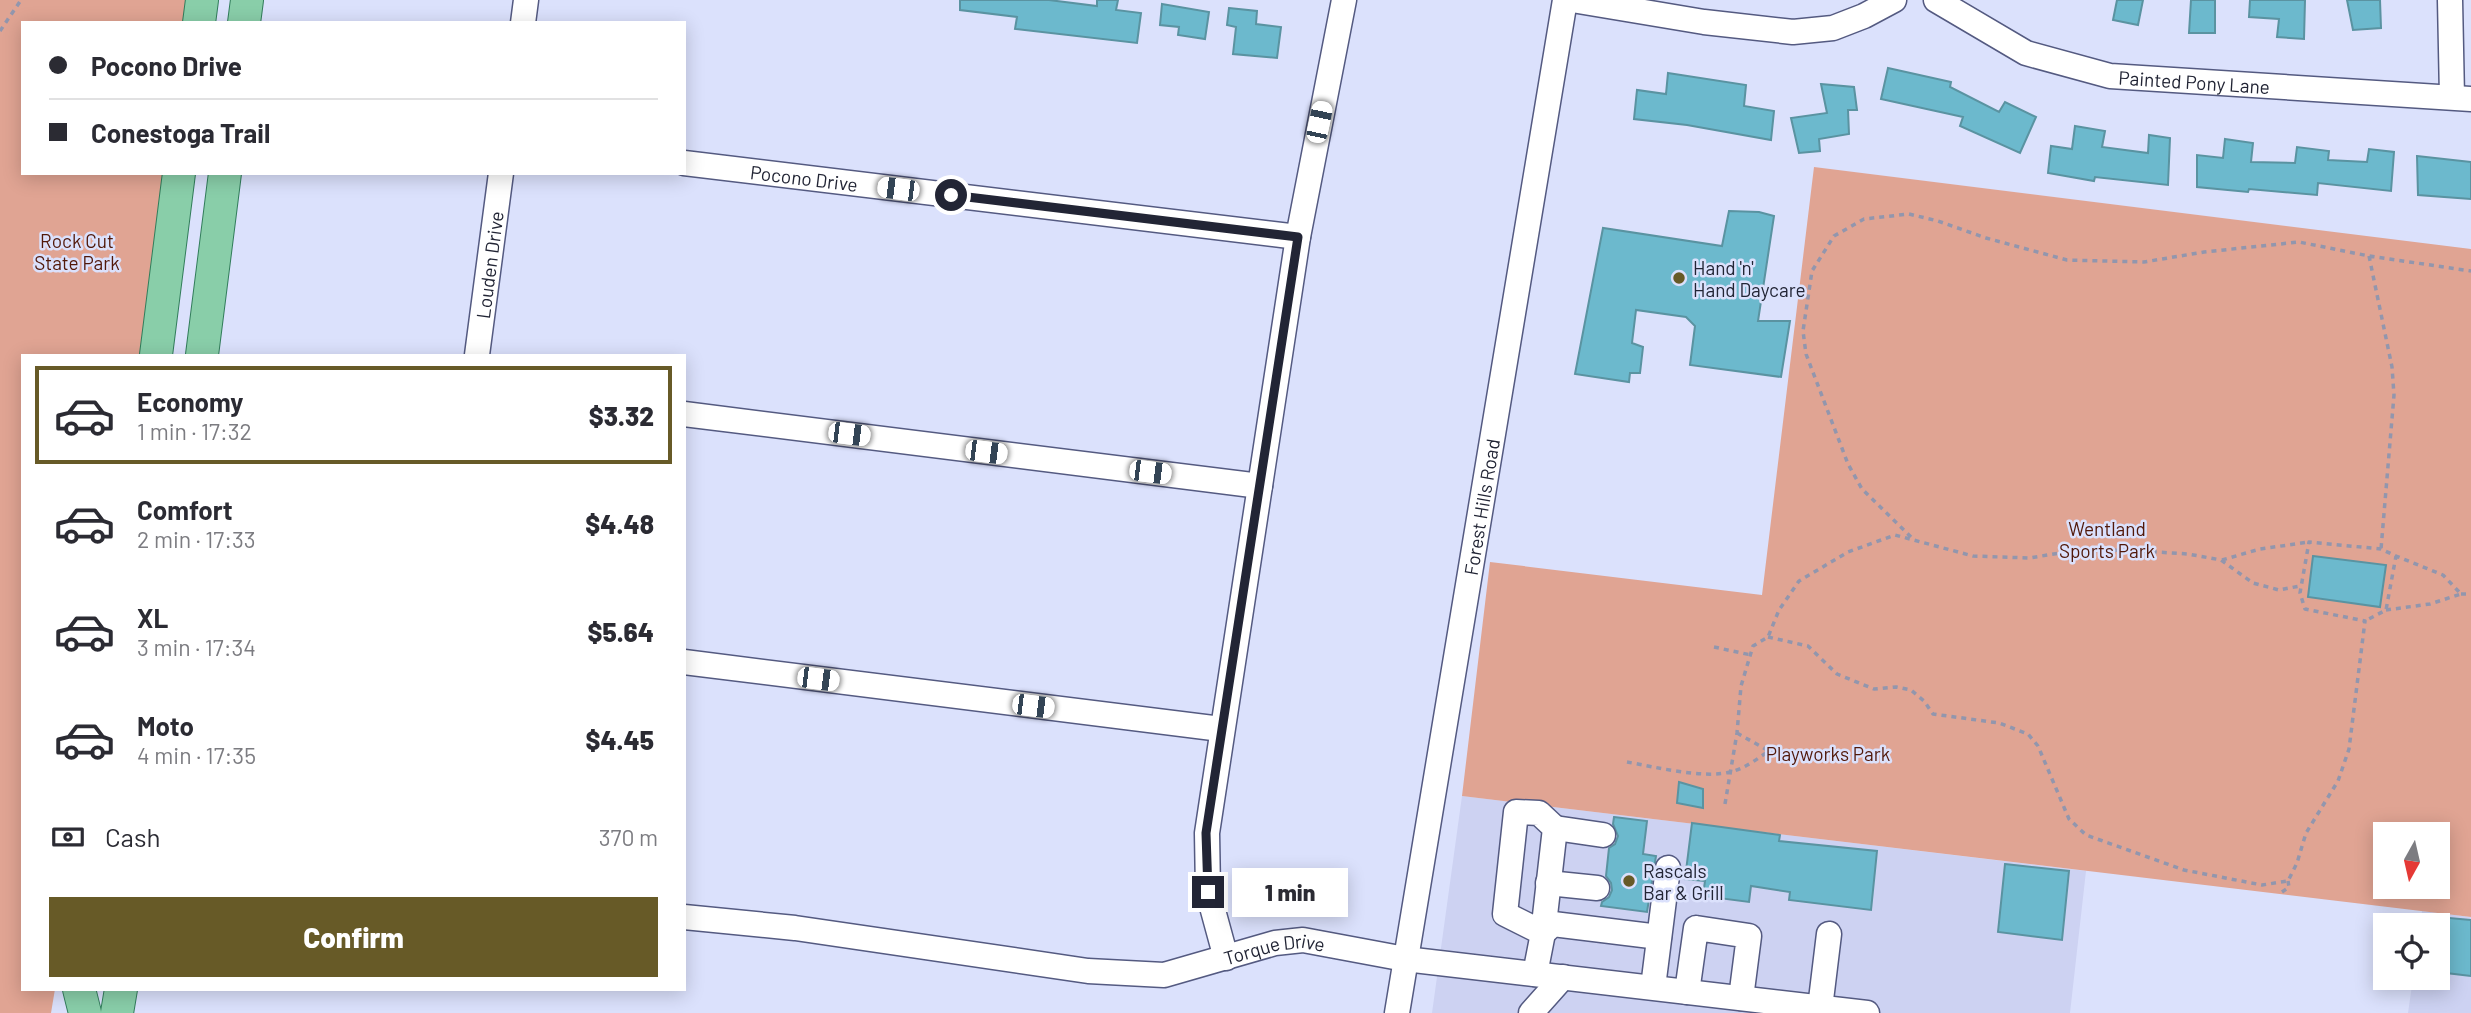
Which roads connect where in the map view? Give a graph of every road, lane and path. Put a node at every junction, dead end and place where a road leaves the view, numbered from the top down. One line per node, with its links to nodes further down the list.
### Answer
1 (21, 0): 14 (path)
2 (202, 0): 11 (main road)
3 (247, 0): 12 (main road)
4 (526, 0): 13 (street)
5 (1344, 0): 20 (street)
6 (1565, 0): 63 (street, Forest Hills Road)
7 (1572, 0): 8 (street)
8 (1894, 0)
9 (1936, 0): 15 (street, Painted Pony Lane)
10 (2450, 0): 15 (street)
11 (199, 21)
12 (244, 21)
13 (523, 21)
14 (0, 31)
15 (2461, 98)
16 (686, 163): 20 (street, Pocono Drive)
17 (179, 175): 23 (main road)
18 (225, 175): 24 (main road)
19 (501, 175): 25 (street, Louden Drive)
20 (1298, 237): 27 (street)
21 (2369, 256): 22 (path); 28 (path); 30 (path)
22 (2471, 271)
23 (156, 354)
24 (202, 354)
25 (477, 354)
26 (686, 414): 27 (street)
27 (1260, 486): 42 (street)
28 (1911, 537): 32 (path); 38 (path)
29 (2309, 542): 30 (path); 32 (path); 33 (path)
30 (2381, 549): 31 (path)
31 (2396, 556): 34 (path); 36 (path)
32 (2221, 560): 33 (path)
33 (2301, 586): 37 (path)
34 (2461, 593): 35 (path); 36 (path)
35 (2471, 594)
36 (2386, 610): 37 (path)
37 (2365, 621): 53 (path)
38 (1768, 638): 40 (path); 52 (path)
39 (1714, 647): 40 (path)
40 (1751, 655): 43 (path)
41 (686, 662): 42 (street)
42 (1221, 729): 62 (street)
43 (1737, 733): 44 (path); 47 (path)
44 (1769, 751): 45 (path); 47 (path)
45 (1794, 754)
46 (1627, 762): 47 (path)
47 (1730, 772): 48 (path)
48 (1725, 804)
49 (1555, 828): 50 (street); 54 (street); 59 (street)
50 (1603, 835)
51 (1668, 868): 61 (street)
52 (2231, 879): 53 (path); 55 (path)
53 (2288, 881): 57 (path)
54 (1548, 883): 56 (street); 59 (street)
55 (2230, 887)
56 (1597, 888)
57 (2283, 892)
58 (686, 917): 62 (street, Torque Drive)
59 (1543, 933): 61 (street); 64 (street)
60 (1829, 934): 73 (street)
61 (1659, 937): 66 (street)
62 (1226, 958): 63 (street, Torque Drive)
63 (1405, 959): 64 (street, Torque Drive); 77 (street, Forest Hills Road)
64 (1535, 974): 65 (street, Torque Drive)
65 (1563, 977): 66 (street, Torque Drive); 78 (street)
66 (1653, 988): 70 (street, Torque Drive)
67 (73, 991): 74 (main road)
68 (80, 991): 75 (main road)
69 (121, 991): 76 (main road)
70 (1687, 992): 71 (street); 72 (street, Torque Drive)
71 (1741, 998): 72 (street, Torque Drive); 73 (street, Torque Drive)
72 (1717, 1004)
73 (1820, 1008): 79 (street, Torque Drive)
74 (70, 1013)
75 (85, 1013)
76 (117, 1013)
77 (1397, 1013)
78 (1531, 1013)
79 (1867, 1013)

